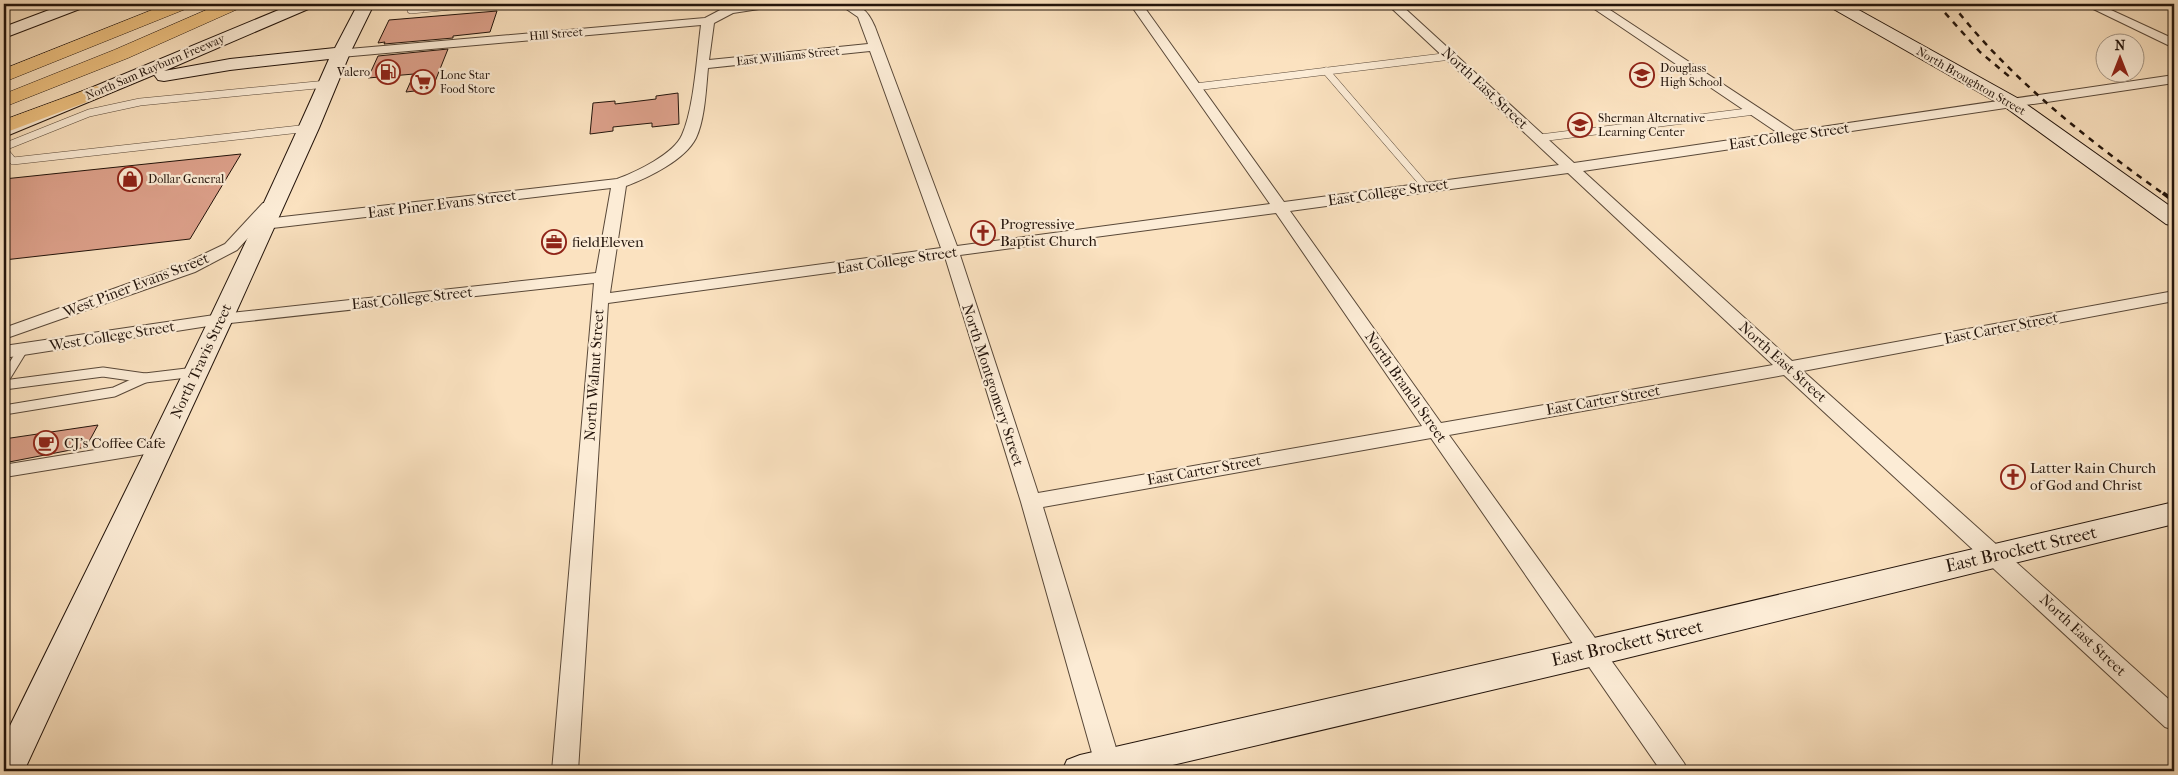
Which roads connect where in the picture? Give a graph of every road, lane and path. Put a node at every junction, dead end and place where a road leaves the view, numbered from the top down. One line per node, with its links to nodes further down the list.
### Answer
1 (79, 4): 18 (main road)
2 (171, 4): 19 (highway)
3 (182, 4): 19 (highway)
4 (234, 4): 31 (highway, North Sam Rayburn Freeway)
5 (307, 4): 30 (main road, North Sam Rayburn Freeway)
6 (366, 4): 7 (lane); 22 (main road, North Travis Street)
7 (384, 4)
8 (414, 4): 9 (lane)
9 (472, 4)
10 (766, 4): 17 (street, Hill Street)
11 (1136, 4): 29 (street, North Branch Street)
12 (1393, 4): 23 (street, North East Street)
13 (1593, 4): 33 (street)
14 (1836, 4): 32 (main road, North Broughton Street)
15 (2089, 4): 20 (street)
16 (850, 5): 21 (street, North Montgomery Street)
17 (708, 21): 22 (street, Hill Street); 24 (street)
18 (4, 33)
19 (108, 34): 26 (highway)
20 (2174, 44)
21 (875, 47): 24 (street, East Williams Street); 47 (street, North Montgomery Street)
22 (341, 53): 28 (main road, North Travis Street); 30 (main road)
23 (1451, 56): 25 (lane); 38 (street, North East Street)
24 (702, 65): 41 (street)
25 (1326, 71): 29 (lane); 42 (lane)
26 (4, 76)
27 (2174, 79): 32 (street, East College Street)
28 (327, 84): 35 (main road, North Travis Street); 39 (lane)
29 (1196, 86): 44 (street, North Branch Street)
30 (96, 92): 34 (highway); 36 (main road, North Sam Rayburn Freeway)
31 (4, 101)
32 (2012, 103): 37 (street, East College Street); 45 (main road, North Broughton Street)
33 (1755, 111): 37 (street); 38 (lane)
34 (4, 127)
35 (309, 128): 39 (lane); 43 (main road, North Travis Street)
36 (4, 131)
37 (1792, 136): 40 (street, East College Street)
38 (1540, 138): 40 (street, North East Street)
39 (4, 149)
40 (1572, 168): 42 (street, East College Street); 55 (street, North East Street)
41 (619, 182): 46 (street, East Piner Evans Street); 48 (street, North Walnut Street)
42 (1426, 187): 44 (street, East College Street)
43 (277, 196): 46 (main road, North Travis Street); 52 (street, West Piner Evans Street)
44 (1281, 206): 47 (street, East College Street); 61 (street, North Branch Street)
45 (2174, 219)
46 (264, 224): 51 (main road, North Travis Street)
47 (951, 252): 50 (street, East College Street); 64 (street, North Montgomery Street)
48 (602, 277): 50 (street, North Walnut Street); 51 (street, East College Street)
49 (2174, 296): 55 (street, East Carter Street)
50 (600, 299): 71 (street, North Walnut Street)
51 (221, 319): 53 (street, West College Street); 56 (main road, North Travis Street)
52 (4, 334)
53 (23, 349): 54 (street, West College Street); 58 (lane)
54 (4, 352)
55 (1788, 368): 61 (street, East Carter Street); 66 (street, North East Street)
56 (196, 371): 57 (lane); 62 (main road, North Travis Street)
57 (145, 378): 59 (lane); 60 (lane)
58 (4, 380)
59 (4, 385)
60 (4, 410)
61 (1434, 429): 64 (street, East Carter Street); 67 (street, North Branch Street)
62 (161, 445): 63 (lane); 70 (main road, North Travis Street)
63 (4, 471)
64 (1031, 502): 69 (street, North Montgomery Street)
65 (2174, 513): 66 (main road, East Brockett Street)
66 (1995, 554): 67 (main road, East Brockett Street); 68 (street, North East Street)
67 (1594, 652): 69 (main road, East Brockett Street); 72 (street, North Branch Street)
68 (2174, 719)
69 (1099, 769)
70 (6, 771)
71 (565, 771)
72 (1675, 771)

